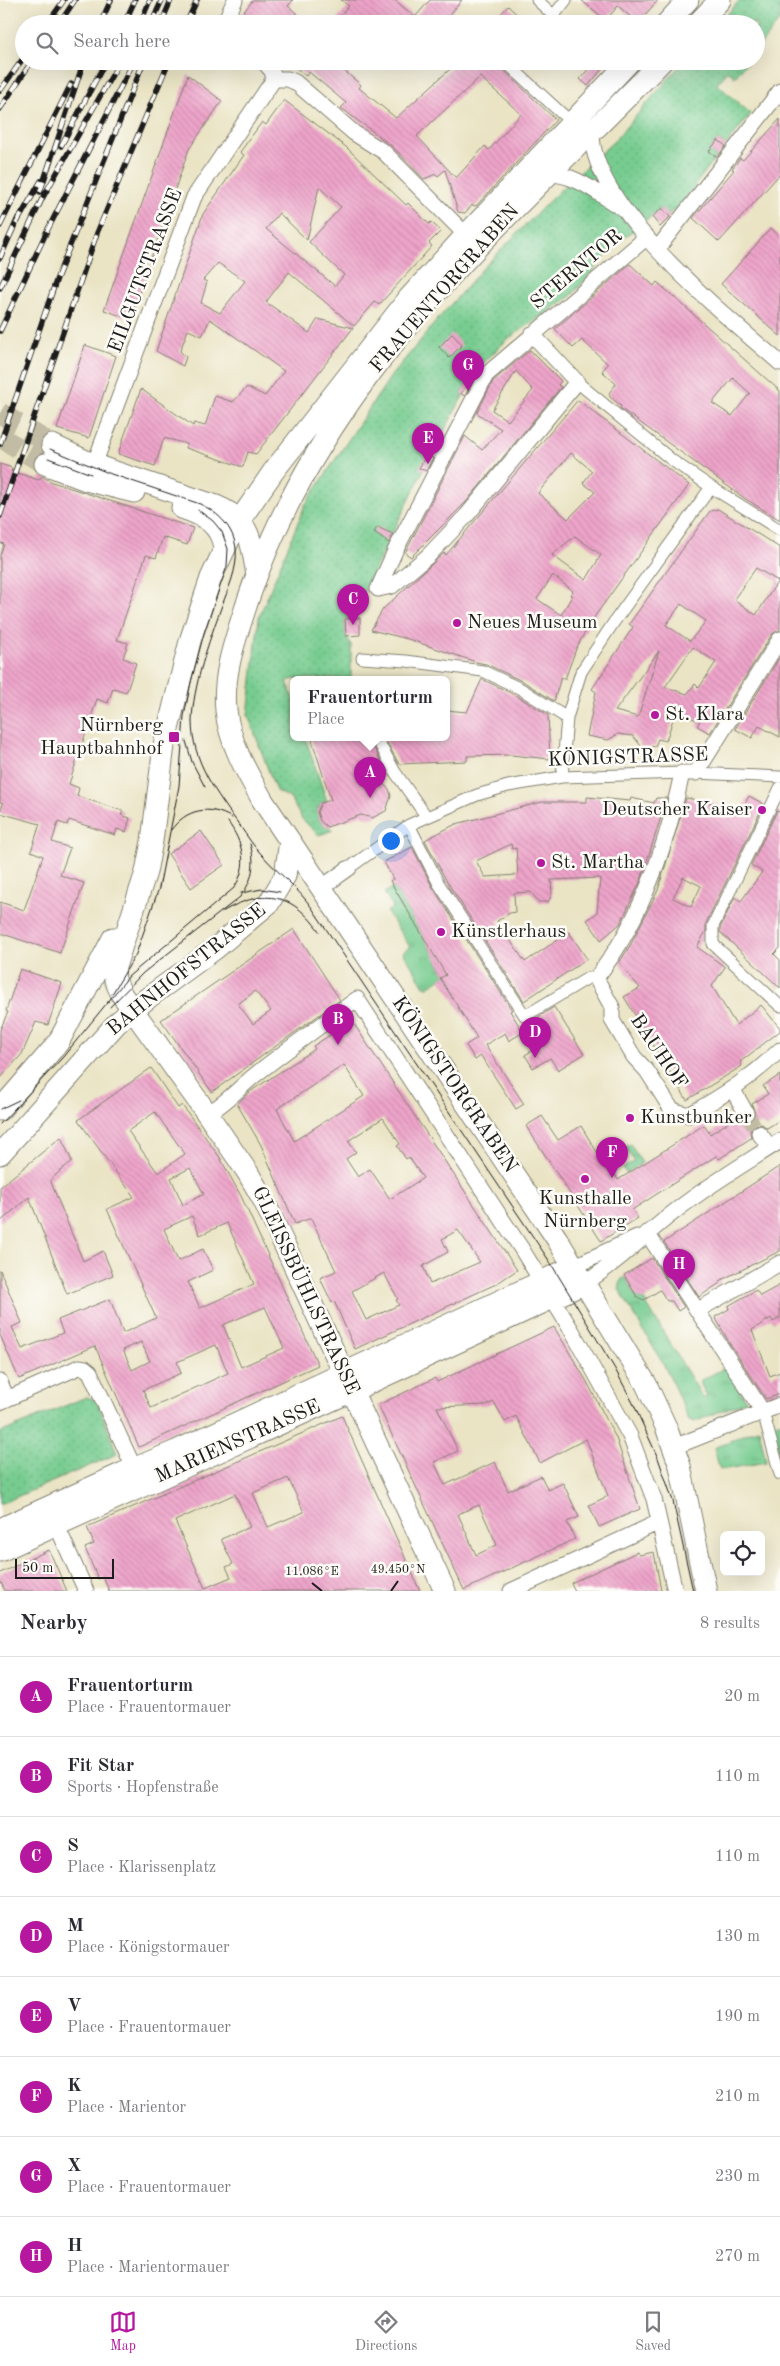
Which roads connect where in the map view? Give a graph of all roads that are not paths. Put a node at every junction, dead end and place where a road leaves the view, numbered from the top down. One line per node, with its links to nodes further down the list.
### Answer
1 (235, 0): 6 (street)
2 (536, 0): 7 (street)
3 (566, 0): 8 (street)
4 (688, 0): 9 (main road)
5 (720, 0): 10 (main road)
6 (228, 15)
7 (546, 15)
8 (554, 15)
9 (674, 15)
10 (706, 15)
11 (271, 70): 15 (street)
12 (514, 70): 17 (street)
13 (622, 70): 17 (main road, FRAUENTORGRABEN)
14 (653, 70): 18 (main road, FRAUENTORGRABEN)
15 (274, 79): 22 (street); 28 (street, EILGUTSTRASSE)
16 (780, 91): 24 (street)
17 (572, 123): 20 (main road, FRAUENTORGRABEN)
18 (592, 134): 19 (main road, FRAUENTORGRABEN); 21 (street)
19 (550, 173): 20 (street); 21 (street); 30 (main road, FRAUENTORGRABEN)
20 (523, 175): 22 (main road, FRAUENTORGRABEN)
21 (621, 208): 23 (street)
22 (466, 235): 29 (main road, FRAUENTORGRABEN)
23 (647, 237): 24 (street); 25 (street, STERNTOR)
24 (658, 248): 26 (street)
25 (532, 334): 27 (street); 27 (street, STERNTOR)
26 (780, 363)
27 (577, 382): 31 (street)
28 (94, 465): 32 (main road); 34 (main road)
29 (274, 472): 30 (main road); 32 (main road, FRAUENTORGRABEN)
30 (296, 488): 35 (main road, FRAUENTORGRABEN)
31 (711, 488): 33 (street); 38 (street)
32 (239, 520): 34 (main road, FRAUENTORGRABEN); 35 (main road)
33 (780, 530)
34 (224, 548): 49 (main road, FRAUENTORGRABEN)
35 (257, 575): 46 (main road, FRAUENTORGRABEN)
36 (780, 639): 40 (street)
37 (362, 658): 38 (street)
38 (567, 718): 41 (street)
39 (378, 741): 44 (street)
40 (689, 773): 41 (street, KÖNIGSTRASSE); 42 (street, KÖNIGSTRASSE); 50 (street)
41 (562, 777): 44 (street, KÖNIGSTRASSE)
42 (780, 777)
43 (780, 788): 51 (street)
44 (426, 816): 45 (street, KÖNIGSTRASSE)
45 (409, 825): 47 (street, KÖNIGSTRASSE); 50 (street)
46 (290, 841): 48 (main road, KÖNIGSTORGRABEN); 52 (main road, BAHNHOFSTRASSE)
47 (349, 868): 48 (street)
48 (321, 888): 63 (main road, KÖNIGSTORGRABEN)
49 (135, 909): 52 (main road, GLEISSBÜHLSTRASSE); 55 (main road, BAHNHOFSTRASSE)
50 (596, 978): 54 (street, BAUHOF)
51 (780, 1006)
52 (132, 1010): 56 (main road, GLEISSBÜHLSTRASSE); 60 (main road, BAHNHOFSTRASSE)
53 (780, 1050): 54 (street)
54 (733, 1090): 57 (street)
55 (0, 1110)
56 (207, 1114): 64 (street, KÖNIGSTORGRABEN); 67 (main road, GLEISSBÜHLSTRASSE)
57 (746, 1114)
58 (759, 1133): 59 (street)
59 (775, 1144): 61 (street)
60 (0, 1154)
61 (647, 1233): 63 (street); 65 (street)
62 (780, 1264): 65 (street)
63 (580, 1274): 64 (main road, MARIENSTRASSE); 71 (main road, KÖNIGSTORGRABEN)
64 (547, 1291): 67 (main road, MARIENSTRASSE); 75 (street, KÖNIGSTORGRABEN)
65 (698, 1310): 70 (street)
66 (0, 1382): 68 (street)
67 (348, 1383): 72 (main road, MARIENSTRASSE); 74 (main road, MARIENSTRASSE); 79 (main road, GLEISSBÜHLSTRASSE)
68 (3, 1401): 72 (street)
69 (780, 1405): 70 (street)
70 (763, 1412): 71 (street); 73 (street)
71 (674, 1447): 82 (main road, KÖNIGSTORGRABEN)
72 (134, 1468): 74 (main road, MARIENSTRASSE)
73 (780, 1474)
74 (53, 1516): 76 (main road, MARIENSTRASSE); 77 (main road, MARIENSTRASSE); 78 (street)
75 (657, 1522): 80 (street); 81 (street, KÖNIGSTORGRABEN)
76 (0, 1529)
77 (0, 1551)
78 (86, 1591)
79 (444, 1591)
80 (511, 1591)
81 (675, 1591)
82 (706, 1591)

